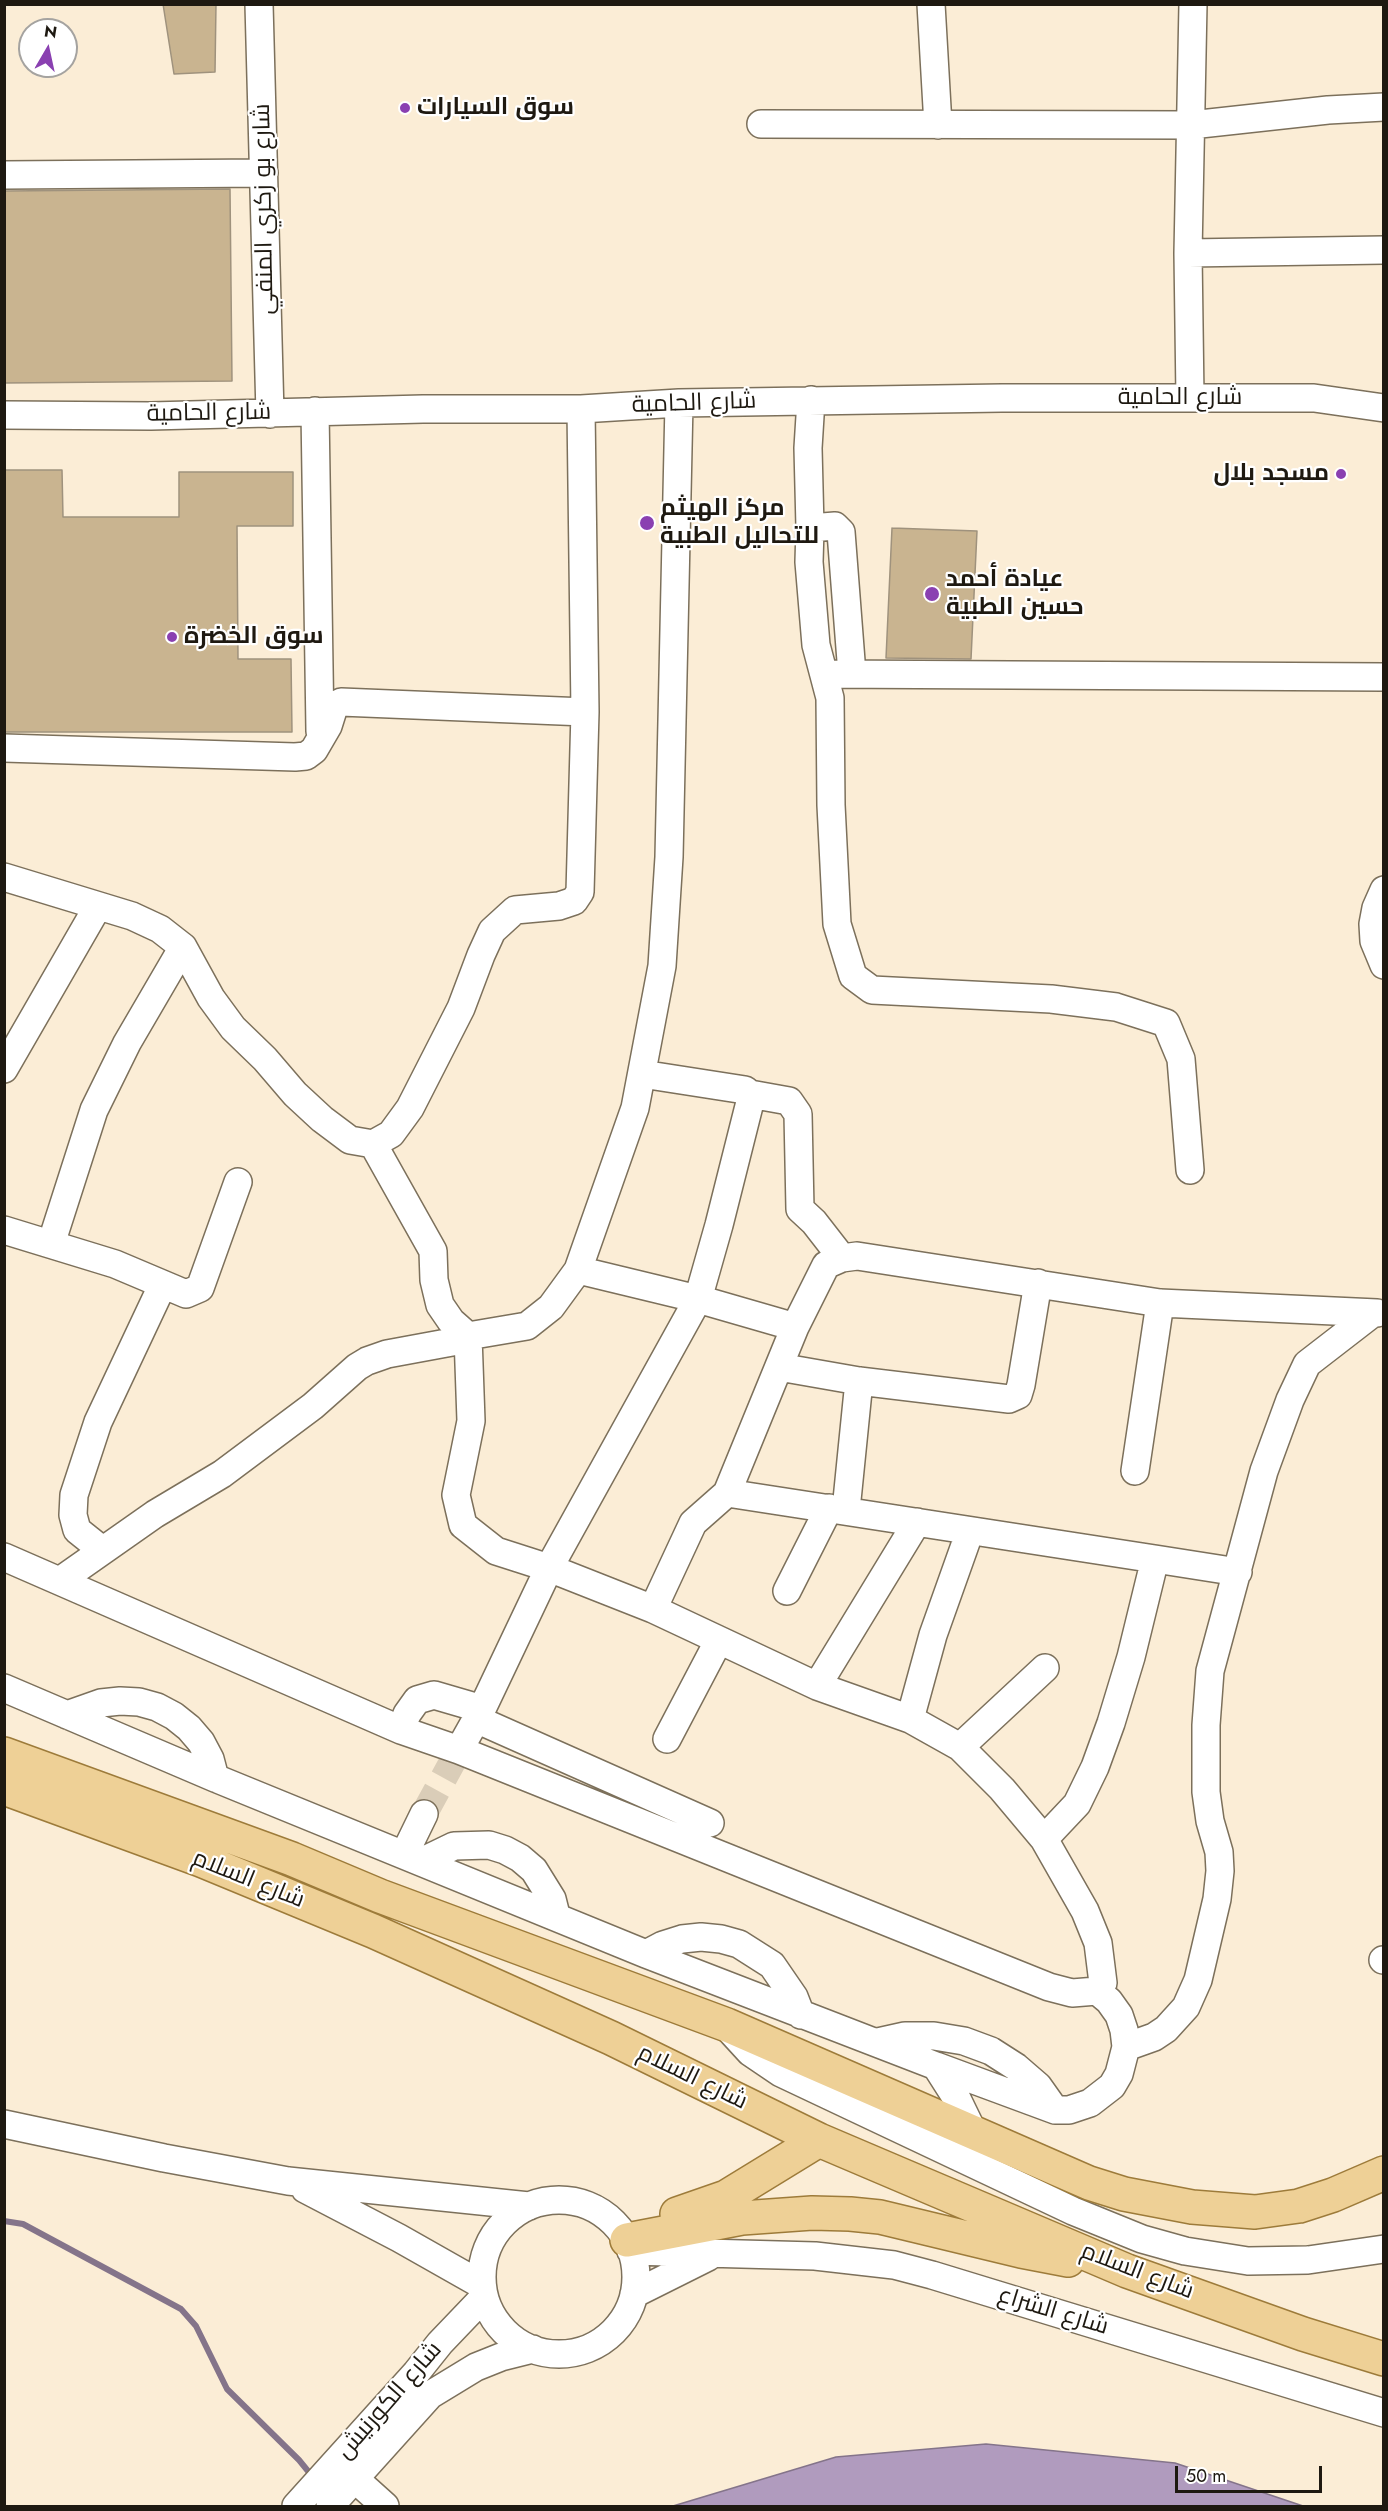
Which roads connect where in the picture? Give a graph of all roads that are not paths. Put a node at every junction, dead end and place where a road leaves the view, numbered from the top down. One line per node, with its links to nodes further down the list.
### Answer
1 (259, 4): 8 (street, شارع بو زكري المنفي)
2 (931, 4): 6 (street)
3 (1193, 4): 7 (street)
4 (1383, 106): 7 (street)
5 (761, 124): 6 (street)
6 (938, 125): 7 (street)
7 (1191, 125): 11 (street)
8 (264, 173): 9 (street); 18 (street, شارع بو زكري المنفي)
9 (4, 175)
10 (1383, 250): 11 (street)
11 (1188, 253): 12 (street)
12 (1190, 398): 13 (street, شارع الحامية); 15 (street, شارع الحامية)
13 (811, 400): 14 (street, شارع الحامية); 20 (street)
14 (678, 403): 16 (street, شارع الحامية); 32 (street)
15 (1383, 408)
16 (581, 409): 17 (street, شارع الحامية); 23 (street)
17 (315, 411): 18 (street, شارع الحامية); 24 (street)
18 (270, 414): 19 (street, شارع الحامية)
19 (4, 415)
20 (810, 528): 21 (street); 21 (street)
21 (839, 674): 22 (street); 35 (street)
22 (1383, 677)
23 (585, 712): 24 (street); 34 (street)
24 (320, 740): 25 (street)
25 (4, 748)
26 (4, 877): 28 (street)
27 (1383, 890): 30 (street)
28 (98, 906): 29 (street); 31 (street)
29 (183, 948): 34 (street); 38 (street)
30 (1383, 965)
31 (4, 1069)
32 (642, 1074): 33 (street); 40 (street)
33 (750, 1094): 39 (street); 43 (street)
34 (373, 1143): 47 (street)
35 (1190, 1170)
36 (238, 1182): 42 (street)
37 (4, 1230): 38 (street)
38 (51, 1244): 42 (street)
39 (842, 1258): 41 (street); 46 (street)
40 (578, 1270): 43 (street); 47 (street)
41 (1038, 1283): 44 (street); 49 (street)
42 (162, 1286): 55 (street)
43 (698, 1299): 46 (street); 58 (street)
44 (1160, 1303): 45 (street); 50 (street)
45 (1378, 1313): 59 (street)
46 (795, 1327): 48 (street)
47 (468, 1336): 55 (street); 58 (street)
48 (779, 1367): 49 (street); 51 (street)
49 (859, 1381): 52 (street)
50 (1135, 1471)
51 (727, 1493): 52 (street); 62 (street)
52 (838, 1509): 53 (street); 61 (street)
53 (917, 1522): 54 (street); 65 (street)
54 (970, 1531): 57 (street); 69 (street)
55 (102, 1550): 60 (street)
56 (4, 1557): 60 (street)
57 (1155, 1558): 59 (street); 79 (street)
58 (549, 1568): 62 (street); 68 (street)
59 (1238, 1572): 87 (street)
60 (62, 1580): 70 (street)
61 (787, 1591)
62 (653, 1609): 63 (street)
63 (719, 1640): 65 (street); 71 (street)
64 (1045, 1668): 72 (street)
65 (817, 1686): 69 (street)
66 (4, 1688): 67 (street)
67 (68, 1714): 75 (street); 75 (street)
68 (479, 1714): 70 (street); 73 (street); 78 (street)
69 (910, 1719): 72 (street)
70 (401, 1730): 73 (street)
71 (667, 1739)
72 (960, 1747): 79 (street)
73 (459, 1750): 83 (street)
74 (4, 1754): 85 (main road, شارع السلام)
75 (215, 1778): 80 (street)
76 (4, 1788): 92 (main road, شارع السلام)
77 (424, 1814): 80 (street)
78 (710, 1823)
79 (1044, 1839): 83 (street)
80 (414, 1857): 81 (street); 81 (street)
81 (556, 1916): 82 (street)
82 (646, 1954): 84 (street); 84 (street)
83 (1097, 1990): 87 (street)
84 (801, 2015): 86 (street)
85 (727, 2025): 91 (main road, شارع السلام); 97 (street)
86 (876, 2042): 88 (street); 89 (street)
87 (1126, 2047): 89 (street)
88 (936, 2066): 89 (street); 91 (street)
89 (1055, 2110)
90 (4, 2124): 94 (street)
91 (972, 2132): 93 (main road, شارع السلام)
92 (819, 2140): 96 (main road); 99 (main road, شارع السلام)
93 (1383, 2173)
94 (288, 2181): 95 (street); 100 (street)
95 (529, 2206): 96 (street); 100 (street)
96 (624, 2238): 98 (street, شارع الشراع); 99 (main road); 101 (street)
97 (1377, 2250)
98 (715, 2255): 101 (street); 104 (street, شارع الشراع)
99 (1127, 2271): 103 (main road, شارع السلام)
100 (483, 2291): 102 (street); 105 (street, شارع الكورنيش)
101 (634, 2294): 102 (street)
102 (533, 2349): 105 (street, شارع الكورنيش)
103 (1383, 2359)
104 (1383, 2413)
105 (345, 2471): 106 (street, شارع الكورنيش); 107 (street, شارع الكورنيش); 108 (street)
106 (296, 2506)
107 (330, 2506)
108 (385, 2506)

